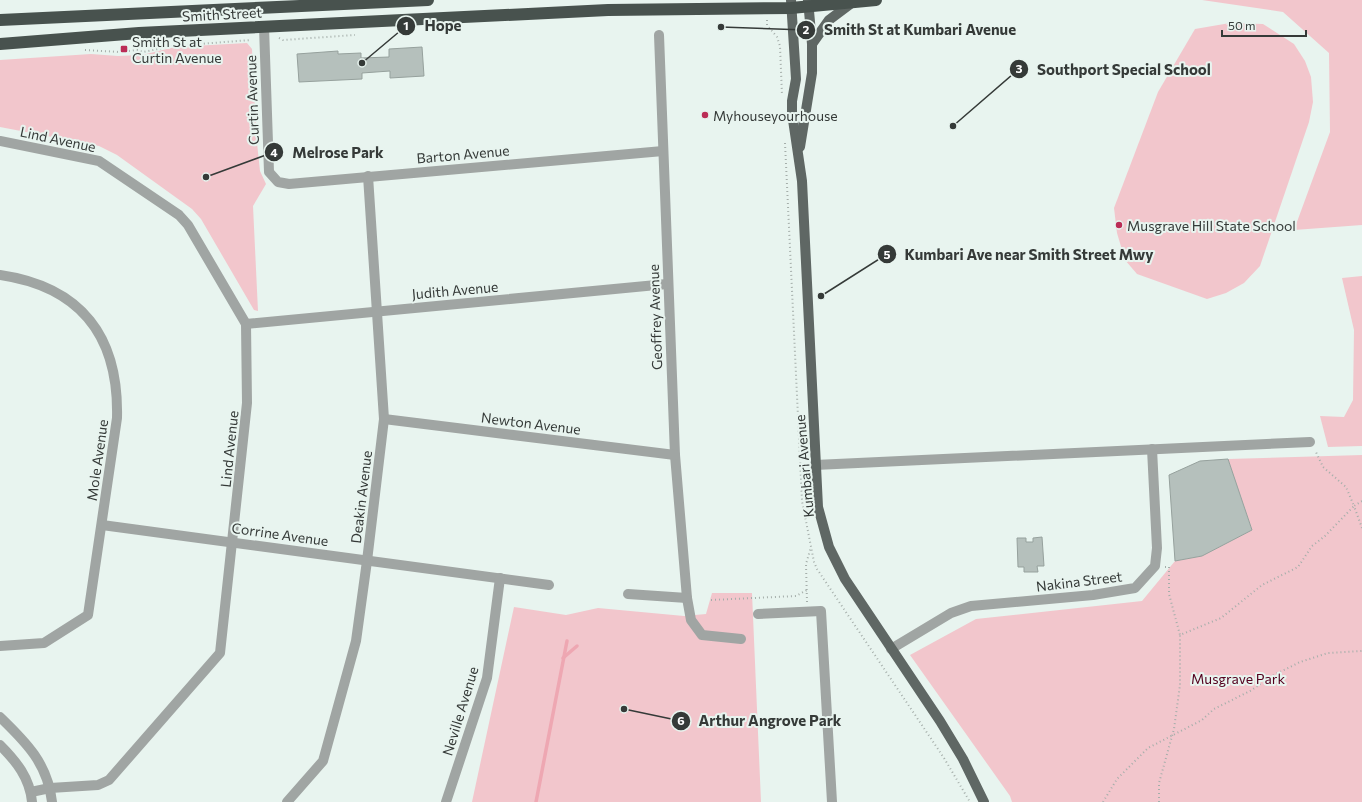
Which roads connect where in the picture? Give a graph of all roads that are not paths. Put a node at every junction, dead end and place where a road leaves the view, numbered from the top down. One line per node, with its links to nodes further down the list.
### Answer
1 (428, 0): 6 (highway, Smith Street)
2 (876, 0): 3 (highway, Smith Street)
3 (853, 2): 4 (highway, Smith Street); 10 (main road)
4 (808, 3): 5 (highway, Smith Street); 10 (main road, Kumbari Avenue)
5 (791, 4): 7 (highway, Smith Street); 13 (main road, Kumbari Avenue)
6 (0, 20)
7 (264, 27): 9 (highway, Smith Street); 14 (street, Curtin Avenue)
8 (659, 35): 12 (street, Geoffrey Avenue)
9 (0, 44)
10 (812, 44): 13 (main road, Kumbari Avenue)
11 (0, 141): 19 (street, Lind Avenue)
12 (663, 151): 15 (street, Barton Avenue); 17 (street, Geoffrey Avenue)
13 (799, 155): 24 (main road, Kumbari Avenue)
14 (269, 172): 15 (street, Barton Avenue)
15 (368, 176): 18 (street, Deakin Avenue)
16 (0, 275): 25 (street, Mole Avenue)
17 (667, 284): 18 (street, Judith Avenue); 23 (street, Geoffrey Avenue)
18 (377, 312): 19 (street, Judith Avenue); 20 (street, Deakin Avenue)
19 (246, 324): 26 (street, Lind Avenue)
20 (384, 419): 23 (street, Newton Avenue); 27 (street, Deakin Avenue)
21 (1310, 442): 22 (street)
22 (1152, 448): 24 (street); 35 (street, Nakina Street)
23 (675, 455): 31 (street, Geoffrey Avenue)
24 (815, 465): 35 (main road, Kumbari Avenue)
25 (102, 526): 26 (street, Corrine Avenue); 34 (street, Mole Avenue)
26 (234, 542): 27 (street, Corrine Avenue); 38 (street, Lind Avenue)
27 (367, 561): 28 (street, Corrine Avenue); 42 (street, Deakin Avenue)
28 (500, 578): 29 (street, Corrine Avenue); 43 (street, Neville Avenue)
29 (549, 585)
30 (628, 594): 31 (street)
31 (687, 598): 33 (street, Geoffrey Avenue)
32 (758, 614): 44 (street)
33 (741, 639)
34 (0, 646)
35 (891, 649): 45 (main road, Kumbari Avenue)
36 (0, 717): 38 (street)
37 (0, 745): 39 (street)
38 (50, 788): 39 (street, Lind Avenue); 41 (street)
39 (31, 792): 40 (street)
40 (32, 802)
41 (52, 802)
42 (287, 802)
43 (446, 802)
44 (832, 802)
45 (984, 802)

